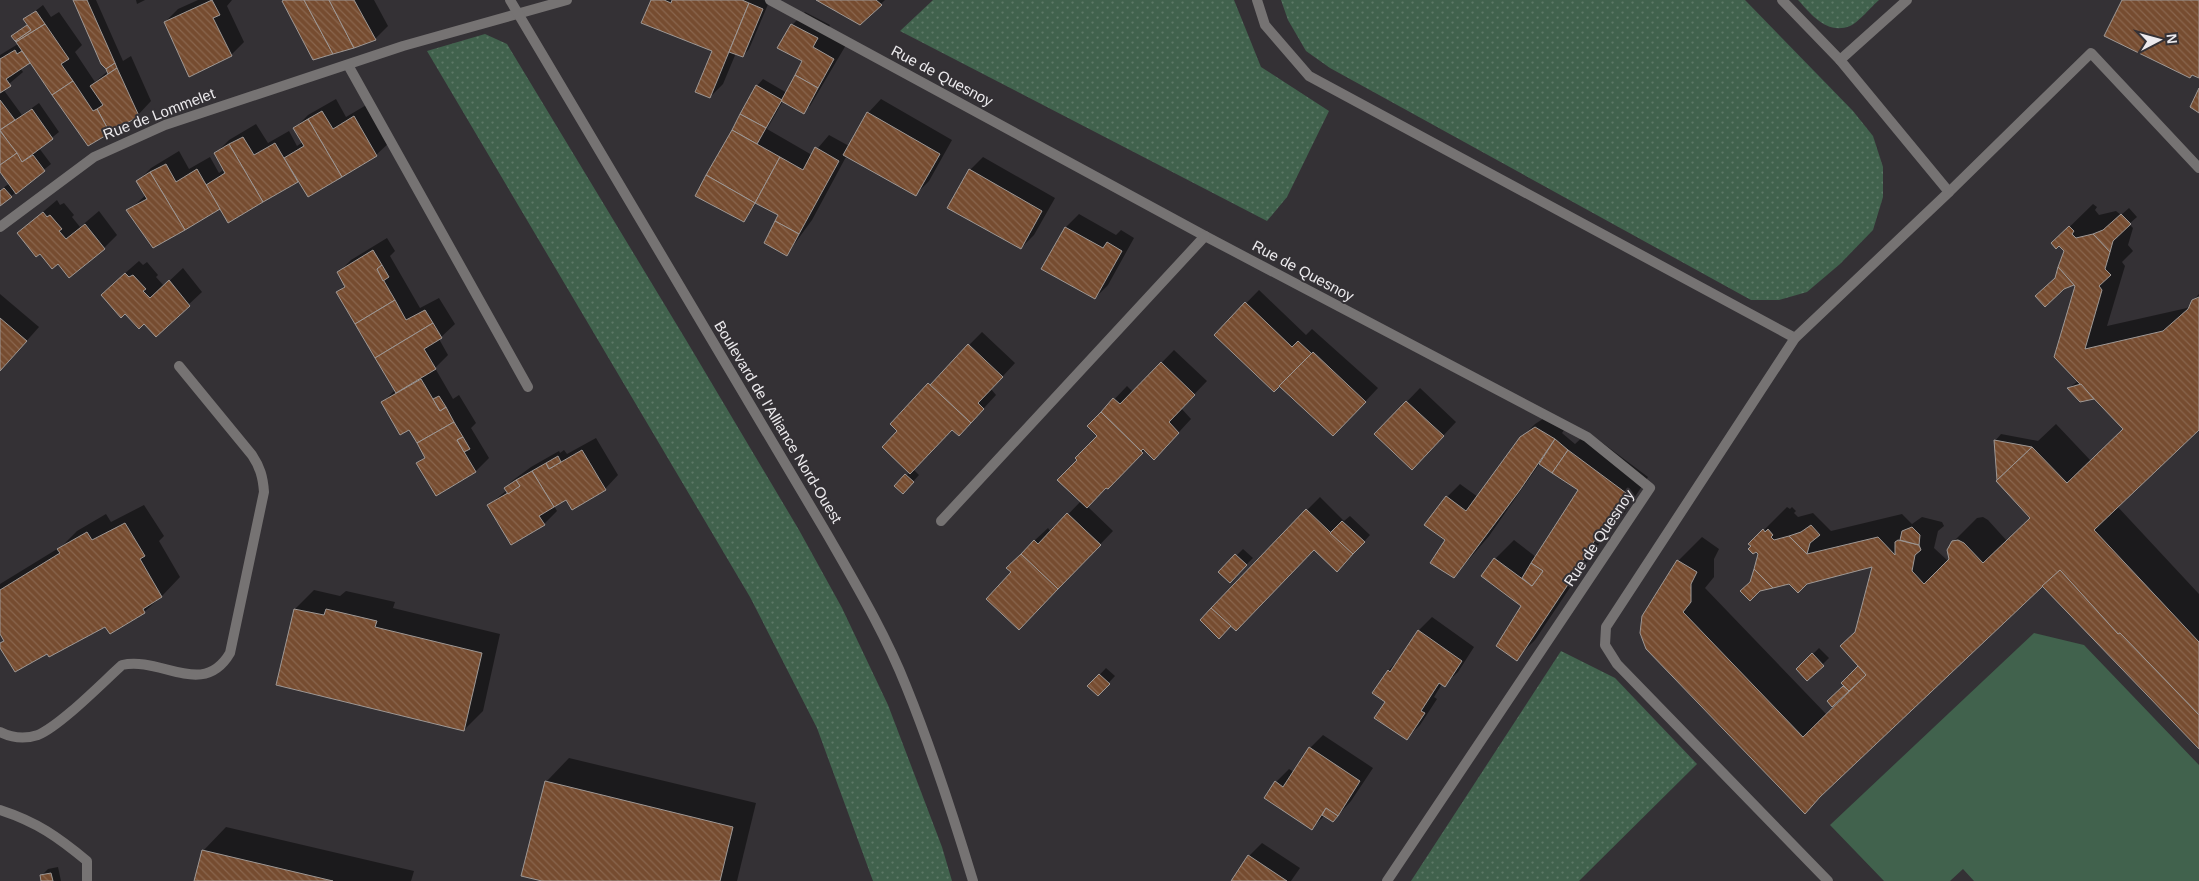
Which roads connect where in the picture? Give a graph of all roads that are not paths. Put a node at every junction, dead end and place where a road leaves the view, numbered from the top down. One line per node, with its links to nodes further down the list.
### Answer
1 (510, 0): 7 (street, Boulevard de l'Alliance Nord-Ouest)
2 (567, 0): 7 (street)
3 (770, 0): 13 (street, Rue de Quesnoy)
4 (1257, 0): 14 (street)
5 (1782, 0): 8 (street)
6 (1907, 0): 8 (street)
7 (519, 14): 9 (street, Rue de Lommelet); 21 (street, Boulevard de l'Alliance Nord-Ouest)
8 (1840, 60): 11 (street)
9 (348, 65): 12 (street, Rue de Lommelet); 16 (street)
10 (2199, 168): 11 (street)
11 (1949, 192): 14 (street)
12 (0, 227)
13 (1205, 236): 17 (street); 22 (street, Rue de Quesnoy)
14 (1795, 338): 23 (street)
15 (179, 366): 18 (street)
16 (528, 387)
17 (940, 521)
18 (0, 732)
19 (0, 810): 20 (street)
20 (87, 881)
21 (973, 881)
22 (1387, 881)
23 (1828, 881)

